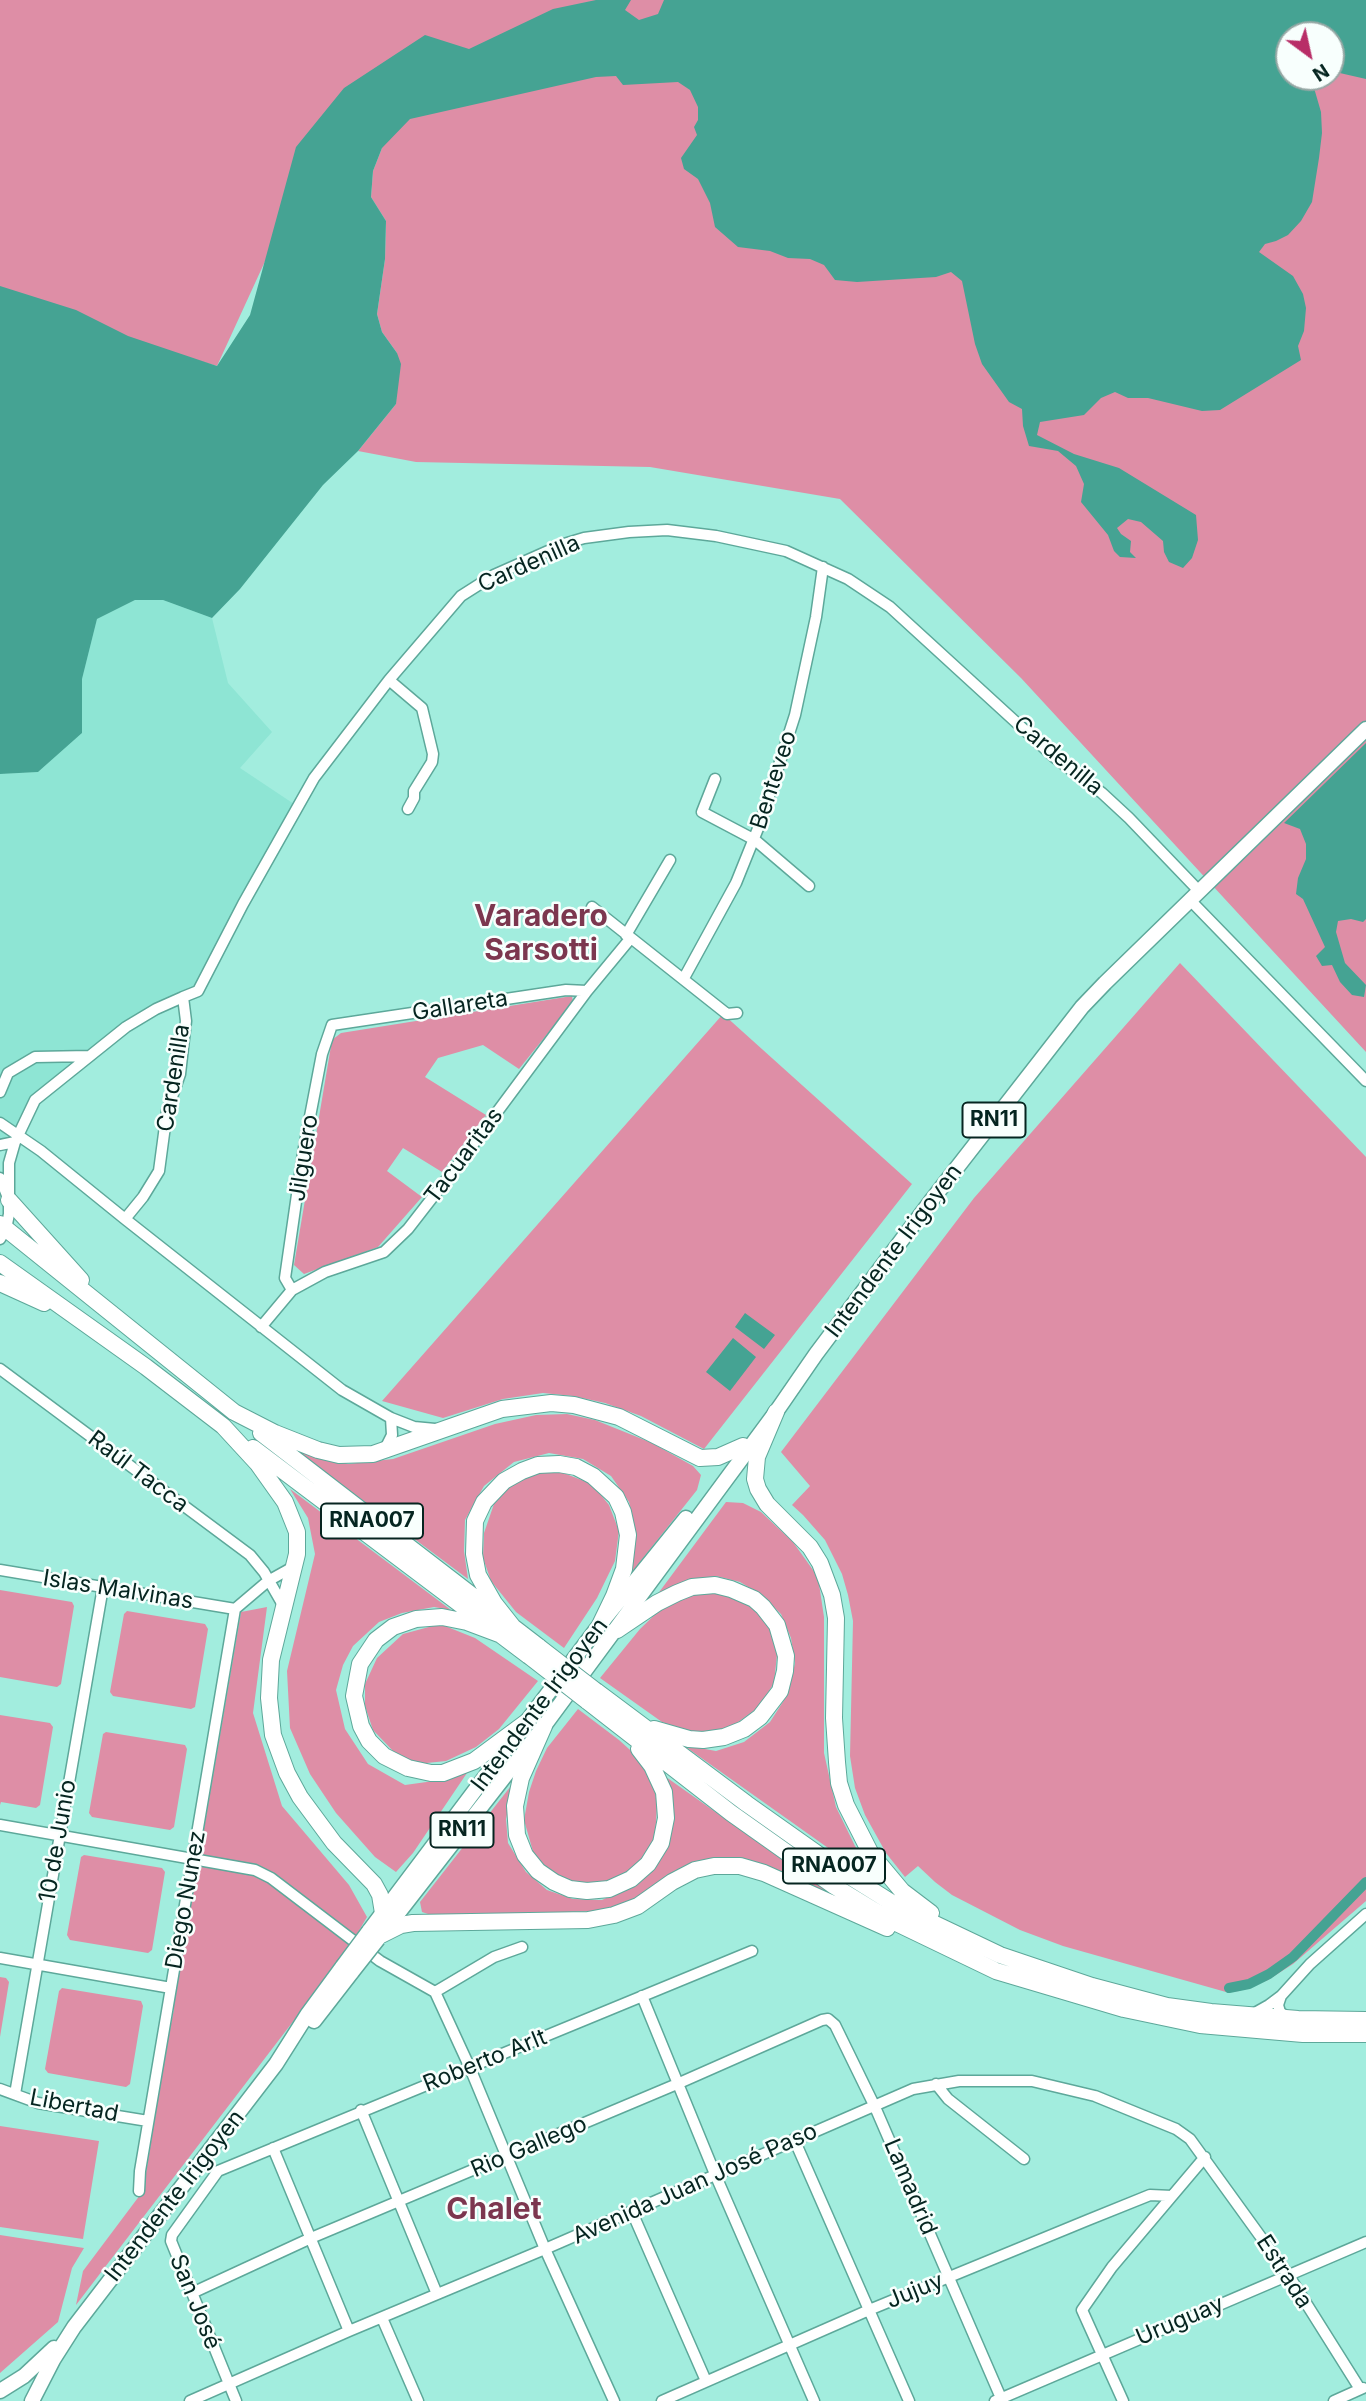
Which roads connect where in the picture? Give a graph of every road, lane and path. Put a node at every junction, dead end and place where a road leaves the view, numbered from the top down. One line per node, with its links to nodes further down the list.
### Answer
1 (823, 567): 2 (street, Cardenilla); 6 (street, Benteveo); 9 (street, Cardenilla)
2 (389, 680): 5 (street); 14 (street, Cardenilla)
3 (1366, 729): 9 (main road, Intendente Irigoyen / RN11)
4 (715, 779): 6 (street)
5 (408, 809)
6 (754, 840): 8 (street); 12 (street, Benteveo)
7 (670, 860): 11 (street, Tacuaritas)
8 (809, 886)
9 (1195, 896): 18 (street, Cardenilla); 33 (main road, Intendente Irigoyen / RN11)
10 (592, 908): 11 (street)
11 (628, 937): 12 (street); 13 (street, Tacuaritas)
12 (684, 978): 15 (street)
13 (587, 991): 16 (street, Gallareta); 29 (street, Tacuaritas)
14 (183, 998): 17 (street); 25 (street, Cardenilla)
15 (737, 1013)
16 (332, 1025): 29 (street, Jilguero)
17 (90, 1056): 19 (street); 21 (street)
18 (1366, 1081)
19 (0, 1093)
20 (0, 1123): 21 (street)
21 (16, 1139): 22 (street); 24 (street); 25 (street)
22 (0, 1145)
23 (0, 1178): 24 (street)
24 (9, 1200): 26 (street); 30 (highway, RNA007)
25 (125, 1219): 32 (street)
26 (2, 1231): 30 (highway, RNA007)
27 (0, 1263): 31 (highway, RNA007)
28 (0, 1283): 31 (highway, RNA007)
29 (292, 1290): 32 (street, Tacuaritas)
30 (110, 1313): 35 (highway, RNA007)
31 (78, 1319): 38 (highway, RNA007)
32 (261, 1327): 37 (street)
33 (816, 1354): 36 (main road, Intendente Irigoyen / RN11); 40 (main road, Intendente Irigoyen / RN11)
34 (0, 1369): 44 (street, Raúl Tacca)
35 (234, 1412): 41 (highway); 49 (highway, RNA007)
36 (776, 1412): 50 (main road, Intendente Irigoyen / RN11); 67 (highway)
37 (391, 1418): 39 (street); 41 (street)
38 (223, 1426): 42 (highway); 49 (highway, RNA007)
39 (445, 1429): 40 (highway); 41 (highway)
40 (743, 1446): 48 (main road, Intendente Irigoyen / RN11)
41 (384, 1451)
42 (295, 1566): 44 (street); 46 (highway)
43 (0, 1570): 45 (street, Islas Malvinas)
44 (268, 1581): 46 (street, Raúl Tacca); 47 (street)
45 (103, 1587): 47 (street, Islas Malvinas); 57 (street, 10 de Junio)
46 (283, 1605): 59 (highway)
47 (235, 1609): 58 (street, Diego Nunez)
48 (601, 1623): 49 (highway); 52 (main road, Intendente Irigoyen / RN11)
49 (506, 1630): 51 (highway, RNA007, bridge); 52 (highway)
50 (617, 1630): 53 (highway); 54 (main road, Intendente Irigoyen / RN11)
51 (592, 1696): 53 (highway, RNA007); 55 (highway, RNA007)
52 (528, 1721): 59 (main road, Intendente Irigoyen / RN11)
53 (640, 1724): 67 (highway, RNA007)
54 (544, 1727): 55 (highway); 61 (main road, Intendente Irigoyen / RN11)
55 (624, 1730): 66 (highway, RNA007)
56 (0, 1825): 57 (street)
57 (59, 1835): 58 (street); 65 (street, 10 de Junio)
58 (193, 1859): 68 (street, Diego Nunez); 69 (street)
59 (383, 1913): 61 (main road, Intendente Irigoyen / RN11)
60 (1366, 1914): 71 (street)
61 (376, 1935): 66 (highway); 105 (main road, Intendente Irigoyen / RN11, bridge)
62 (522, 1948): 69 (street)
63 (752, 1951): 70 (street, Roberto Arlt)
64 (0, 1958): 65 (street)
65 (36, 1964): 68 (street); 81 (street, 10 de Junio)
66 (996, 1971): 76 (highway, RNA007)
67 (1049, 1972): 72 (highway, RNA007)
68 (171, 1988): 84 (street, Diego Nunez)
69 (435, 1992): 77 (street)
70 (642, 1996): 77 (street, Roberto Arlt); 78 (street)
71 (1281, 1996): 72 (street); 73 (street)
72 (1250, 2015): 73 (highway, RNA007)
73 (1287, 2018): 75 (highway, RNA007)
74 (828, 2019): 78 (street, Rio Gallego); 82 (street, Lamadrid)
75 (1366, 2020)
76 (1366, 2034)
77 (470, 2067): 83 (street, Roberto Arlt); 87 (street)
78 (677, 2084): 87 (street, Rio Gallego); 91 (street)
79 (936, 2084): 82 (street, Avenida Juan José Paso); 88 (street, Avenida Juan José Paso); 89 (street)
80 (0, 2090): 81 (street, Libertad)
81 (15, 2094): 84 (street, Libertad)
82 (875, 2107): 85 (street, Avenida Juan José Paso); 100 (street, Lamadrid)
83 (361, 2110): 86 (street, Roberto Arlt); 94 (street)
84 (148, 2121): 92 (street, Diego Nunez)
85 (794, 2139): 91 (street, Avenida Juan José Paso); 103 (street)
86 (273, 2148): 90 (street, Roberto Arlt); 96 (street)
87 (506, 2157): 94 (street, Rio Gallego); 98 (street)
88 (1205, 2157): 93 (street); 99 (street, Estrada)
89 (1024, 2159)
90 (218, 2171): 101 (street, San José)
91 (715, 2174): 95 (street, Avenida Juan José Paso); 107 (street)
92 (139, 2191)
93 (1172, 2196): 100 (street, Jujuy); 108 (street)
94 (399, 2202): 96 (street, Rio Gallego); 102 (street)
95 (632, 2211): 98 (street, Avenida Juan José Paso); 109 (street)
96 (311, 2238): 101 (street, Rio Gallego); 106 (street)
97 (1366, 2242): 99 (street, Uruguay)
98 (545, 2249): 102 (street, Avenida Juan José Paso); 120 (street)
99 (1289, 2276): 108 (street, Uruguay); 111 (street, Estrada)
100 (948, 2277): 103 (street, Jujuy); 114 (street, Lamadrid)
101 (191, 2293): 110 (street, San José)
102 (437, 2294): 104 (street, Avenida Juan José Paso)
103 (869, 2310): 107 (street, Jujuy); 123 (street)
104 (382, 2318): 106 (street, Avenida Juan José Paso); 119 (street)
105 (74, 2327): 112 (main road, Intendente Irigoyen); 116 (main road, Intendente Irigoyen)
106 (349, 2330): 110 (street, Avenida Juan José Paso)
107 (790, 2345): 109 (street, Jujuy); 122 (street)
108 (1101, 2354): 114 (street, Uruguay); 124 (street)
109 (706, 2381): 121 (street, Jujuy)
110 (229, 2384): 117 (street, Avenida Juan José Paso); 118 (street, San José)
111 (1363, 2388): 125 (street)
112 (0, 2391)
113 (0, 2398): 115 (main road)
114 (998, 2400)
115 (9, 2401)
116 (32, 2401)
117 (190, 2401)
118 (236, 2401)
119 (418, 2401)
120 (614, 2401)
121 (662, 2401)
122 (814, 2401)
123 (909, 2401)
124 (1123, 2401)
125 (1334, 2401)

